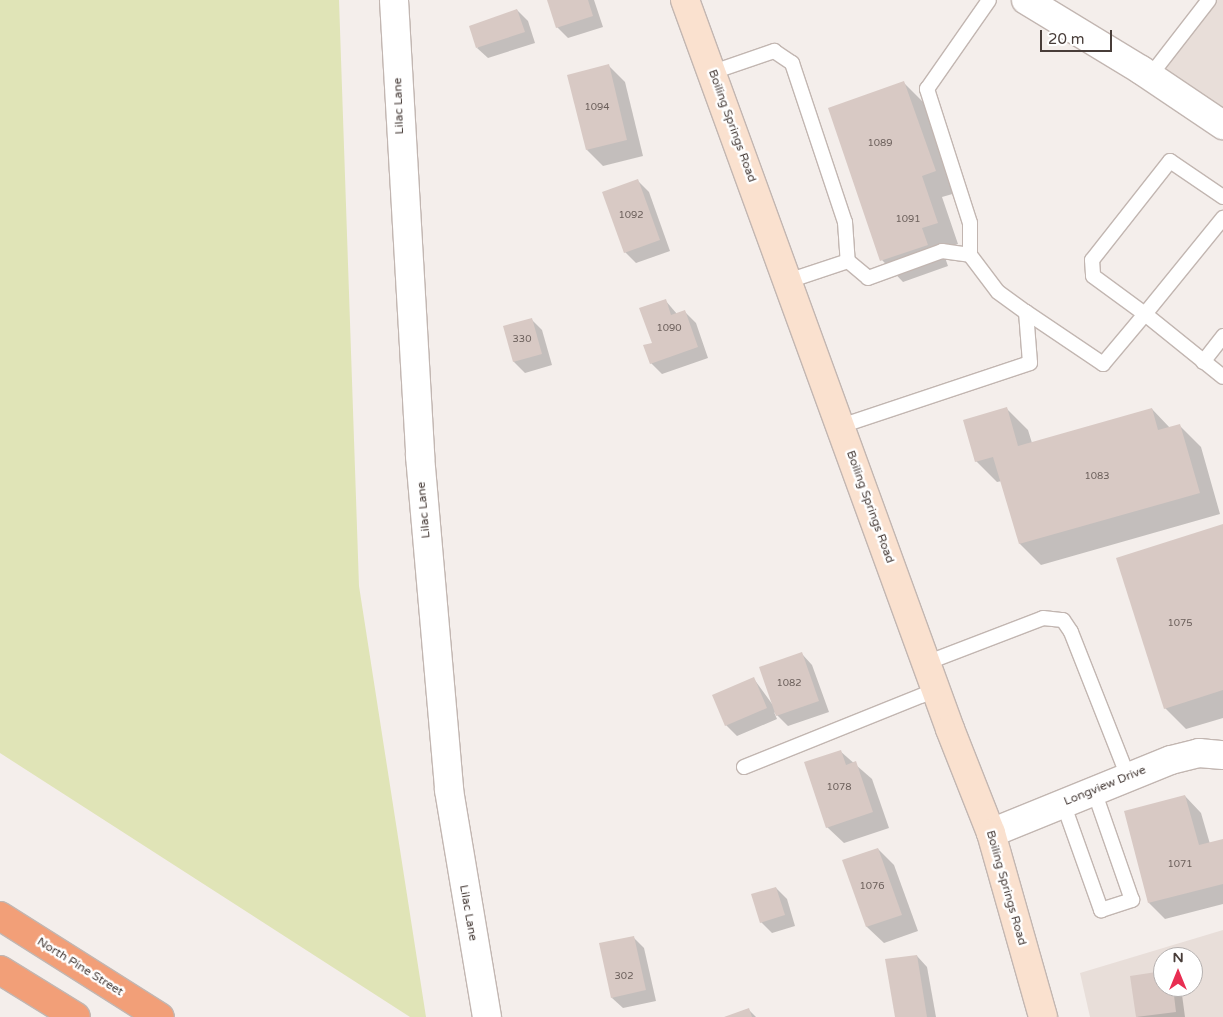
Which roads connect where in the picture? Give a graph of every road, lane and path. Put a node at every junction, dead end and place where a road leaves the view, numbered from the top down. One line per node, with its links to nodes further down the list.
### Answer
1 (394, 0): 33 (street, Lilac Lane)
2 (685, 0): 6 (main road, Boiling Springs Road)
3 (989, 0): 11 (lane)
4 (1026, 0): 7 (street)
5 (1209, 0): 7 (lane)
6 (712, 72): 12 (lane); 13 (main road, Boiling Springs Road)
7 (1150, 76): 8 (street)
8 (1223, 126)
9 (1223, 196): 15 (lane)
10 (1223, 218): 15 (lane)
11 (970, 255): 12 (lane); 14 (lane)
12 (848, 261): 13 (lane)
13 (788, 281): 19 (main road, Boiling Springs Road)
14 (1026, 312): 15 (lane); 19 (lane)
15 (1145, 314): 17 (lane)
16 (1223, 336): 17 (lane)
17 (1202, 362): 18 (lane)
18 (1223, 377)
19 (841, 426): 20 (main road, Boiling Springs Road)
20 (926, 663): 21 (main road, Boiling Springs Road); 24 (lane)
21 (936, 690): 23 (lane); 27 (main road, Boiling Springs Road)
22 (1223, 755): 24 (street, Longview Drive)
23 (744, 767)
24 (1128, 777): 25 (street, Longview Drive)
25 (1094, 791): 26 (street, Longview Drive); 26 (lane)
26 (1063, 803): 27 (street, Longview Drive)
27 (991, 833): 30 (main road, Boiling Springs Road)
28 (0, 916): 32 (highway, North Pine Street)
29 (0, 970): 31 (highway)
30 (1037, 1015)
31 (76, 1017)
32 (160, 1017)
33 (487, 1017)

